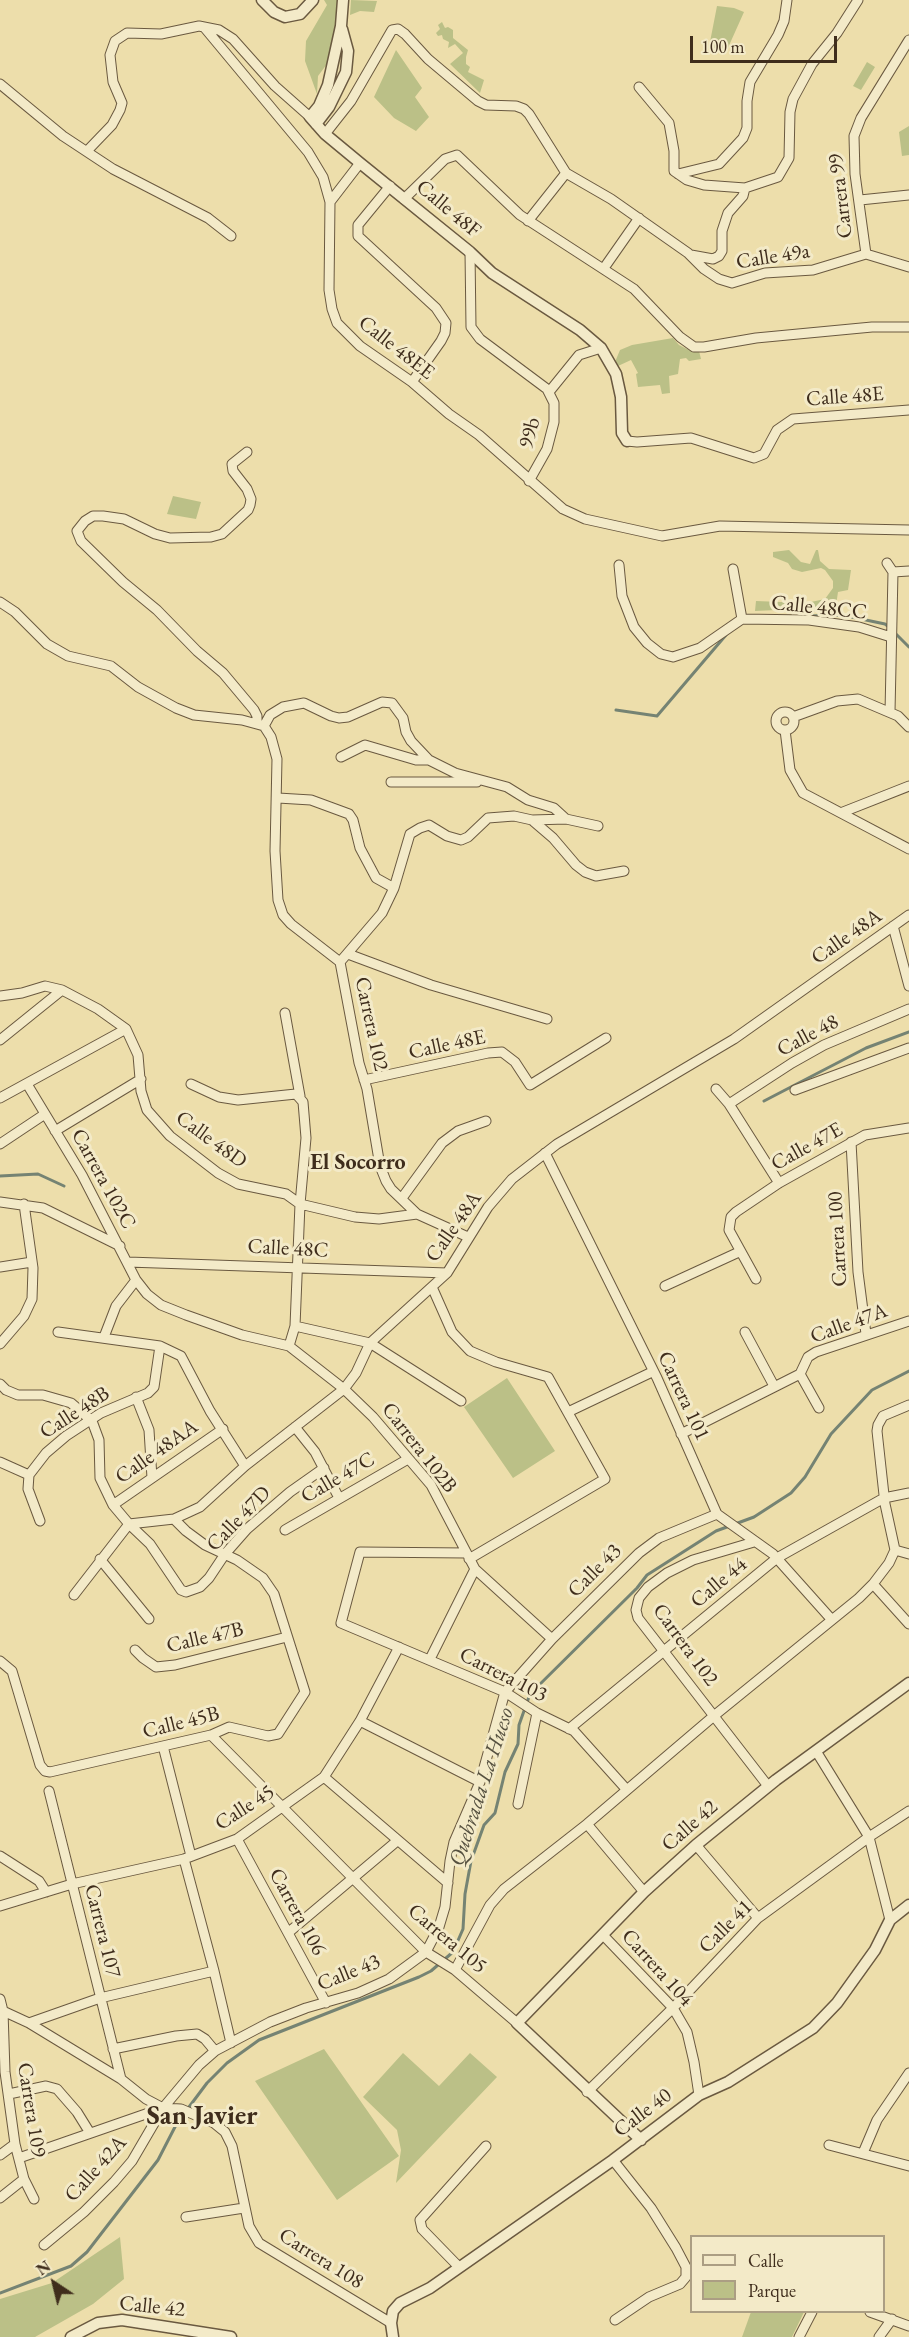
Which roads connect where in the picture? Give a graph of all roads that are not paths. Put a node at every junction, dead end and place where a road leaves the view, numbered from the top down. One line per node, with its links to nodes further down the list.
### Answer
1 (262, 0): 2 (street)
2 (313, 0)
3 (343, 0): 12 (street)
4 (788, 0): 17 (street)
5 (858, 0): 19 (street)
6 (204, 27): 12 (street, Calle 48F); 14 (street); 23 (street, Calle 48EE)
7 (909, 40): 9 (street, Carrera 99)
8 (909, 55): 9 (street)
9 (899, 59): 22 (street, Carrera 99)
10 (0, 84): 14 (street)
11 (639, 87): 17 (street)
12 (313, 120): 13 (street, Calle 48F)
13 (325, 134): 15 (street, Calle 48F); 16 (street)
14 (87, 151): 26 (street)
15 (360, 163): 18 (street, Calle 48F); 23 (street)
16 (566, 173): 24 (street, Calle 49a); 25 (street)
17 (678, 174): 19 (street)
18 (390, 186): 21 (street, Calle 48F); 34 (street)
19 (745, 188): 28 (street)
20 (909, 195): 22 (street)
21 (405, 199): 25 (street); 27 (street, Calle 48F)
22 (860, 200): 29 (street, Carrera 99)
23 (330, 202): 34 (street, Calle 48EE)
24 (639, 218): 28 (street, Calle 49a); 31 (street)
25 (528, 221): 31 (street)
26 (231, 236)
27 (470, 252): 33 (street, Calle 48F); 35 (street)
28 (688, 254): 29 (street, Calle 49a)
29 (866, 254): 30 (street)
30 (909, 267)
31 (604, 268): 32 (street)
32 (909, 327)
33 (601, 348): 35 (street); 37 (street, Calle 48F)
34 (412, 382): 39 (street, Calle 48EE)
35 (549, 392): 39 (street, 99b)
36 (909, 410): 37 (street, Calle 48E)
37 (627, 441)
38 (248, 452): 51 (street)
39 (529, 481): 40 (street, Calle 48EE)
40 (909, 530)
41 (887, 563): 45 (street)
42 (620, 565): 47 (street)
43 (734, 569): 47 (street)
44 (909, 571): 45 (street)
45 (893, 572): 48 (street)
46 (0, 602): 51 (street)
47 (742, 619): 48 (street, Calle 48CC)
48 (891, 636): 49 (street)
49 (890, 712): 50 (street); 52 (street)
50 (794, 717): 53 (street); 53 (street)
51 (260, 725): 55 (street); 59 (street)
52 (909, 727)
53 (785, 730): 60 (street)
54 (341, 757): 55 (street)
55 (429, 760): 57 (street)
56 (391, 782): 57 (street)
57 (489, 782): 61 (street)
58 (909, 786): 60 (street)
59 (278, 798): 66 (street); 70 (street)
60 (843, 812): 64 (street)
61 (566, 819): 62 (street); 63 (street)
62 (532, 820): 65 (street); 66 (street, Carrera 102)
63 (597, 826)
64 (909, 849)
65 (624, 871)
66 (394, 888): 69 (street, Carrera 102)
67 (909, 915): 68 (street, Calle 48A)
68 (893, 926): 71 (street); 96 (street, Calle 48A)
69 (348, 954): 70 (street, Carrera 102); 76 (street)
70 (340, 962): 82 (street, Carrera 102)
71 (909, 986)
72 (62, 990): 73 (street); 77 (street); 79 (street)
73 (0, 996)
74 (909, 1010): 89 (street, Calle 48)
75 (285, 1013): 87 (street)
76 (547, 1019)
77 (126, 1029): 81 (street); 84 (street)
78 (606, 1038): 82 (street, Calle 48E)
79 (0, 1040)
80 (909, 1048): 86 (street)
81 (141, 1079): 93 (street); 101 (street, Calle 48D)
82 (364, 1080): 98 (street, Carrera 102)
83 (191, 1083): 87 (street)
84 (27, 1084): 88 (street); 90 (street, Carrera 102C)
85 (716, 1089): 89 (street)
86 (795, 1090)
87 (300, 1096): 101 (street)
88 (0, 1098)
89 (729, 1104): 97 (street)
90 (45, 1114): 93 (street, Carrera 102C); 95 (street)
91 (486, 1121): 98 (street)
92 (909, 1128): 94 (street, Calle 47E)
93 (55, 1131): 104 (street, Carrera 102C)
94 (851, 1142): 97 (street, Calle 47E); 119 (street, Carrera 100)
95 (0, 1144)
96 (545, 1153): 103 (street, Calle 48A); 125 (street, Carrera 101)
97 (779, 1183): 105 (street, Calle 47E)
98 (402, 1198): 102 (street, Carrera 102)
99 (0, 1202): 100 (street)
100 (24, 1204): 104 (street); 106 (street)
101 (300, 1204): 102 (street, Calle 48D); 109 (street)
102 (417, 1214): 103 (street, Carrera 102)
103 (468, 1237): 110 (street, Calle 48A)
104 (120, 1246): 107 (street, Carrera 102C)
105 (739, 1252): 112 (street); 113 (street)
106 (32, 1262): 108 (street); 122 (street)
107 (128, 1262): 109 (street, Calle 48C); 111 (street, Carrera 102B)
108 (0, 1267)
109 (296, 1269): 110 (street, Calle 48C); 116 (street)
110 (447, 1273): 114 (street, Calle 48A)
111 (136, 1280): 120 (street); 124 (street, Carrera 102B)
112 (756, 1280)
113 (665, 1286)
114 (432, 1287): 121 (street, Calle 48A); 134 (street)
115 (909, 1321): 119 (street, Calle 47A)
116 (295, 1326): 121 (street); 124 (street)
117 (58, 1332): 120 (street)
118 (745, 1332): 128 (street)
119 (866, 1334): 126 (street, Calle 47A)
120 (104, 1337): 123 (street)
121 (370, 1343): 129 (street, Calle 48A); 131 (street)
122 (0, 1344)
123 (160, 1346): 130 (street, Calle 48B); 137 (street)
124 (289, 1346): 129 (street, Carrera 102B)
125 (652, 1372): 134 (street); 138 (street, Carrera 101)
126 (800, 1374): 128 (street, Calle 47A); 133 (street)
127 (0, 1384): 135 (street)
128 (774, 1386): 138 (street, Calle 47A)
129 (344, 1389): 136 (street, Calle 48A); 139 (street, Carrera 102B)
130 (136, 1397): 135 (street, Calle 48B); 144 (street)
131 (461, 1401)
132 (909, 1405): 147 (street)
133 (819, 1408)
134 (568, 1413): 158 (street)
135 (92, 1421): 143 (street, Calle 48B); 148 (street)
136 (295, 1427): 141 (street, Calle 48A); 142 (street)
137 (223, 1430): 141 (street); 144 (street, Calle 48AA)
138 (681, 1434): 149 (street, Carrera 101)
139 (408, 1459): 146 (street, Calle 47C); 158 (street, Carrera 102B)
140 (0, 1462): 143 (street)
141 (245, 1466): 150 (street, Calle 48A)
142 (324, 1468): 146 (street); 156 (street, Calle 47D)
143 (29, 1475): 151 (street)
144 (152, 1478): 148 (street, Calle 48AA)
145 (909, 1493): 147 (street, Calle 44)
146 (339, 1498): 153 (street, Calle 47C)
147 (884, 1498): 155 (street); 159 (street, Calle 44)
148 (113, 1505): 152 (street)
149 (717, 1514): 154 (street, Carrera 101); 168 (street, Calle 43)
150 (174, 1518): 152 (street, Calle 48A); 156 (street)
151 (40, 1521)
152 (129, 1524): 156 (street, Calle 47D); 160 (street)
153 (285, 1530)
154 (754, 1542): 159 (street, Carrera 101); 171 (street, Carrera 102)
155 (895, 1550): 157 (street); 162 (street)
156 (225, 1554): 167 (street)
157 (909, 1554)
158 (468, 1556): 161 (street, Carrera 102B); 169 (street, Carrera 103)
159 (777, 1558): 165 (street, Carrera 101); 171 (street, Calle 44)
160 (100, 1559): 163 (street); 164 (street)
161 (475, 1569): 168 (street, Carrera 102B); 172 (street)
162 (873, 1584): 165 (street); 166 (street)
163 (74, 1595)
164 (150, 1620)
165 (832, 1620): 177 (street)
166 (909, 1624)
167 (287, 1637): 170 (street, Calle 47B); 180 (street, Calle 45B)
168 (552, 1639): 175 (street, Calle 43)
169 (399, 1647): 172 (street, Carrera 103); 178 (street, Calle 45)
170 (135, 1650)
171 (665, 1651): 177 (street, Carrera 102); 179 (street, Calle 44)
172 (430, 1659): 175 (street, Carrera 103)
173 (0, 1661): 181 (street, Calle 45B)
174 (909, 1683): 182 (street, Calle 42)
175 (505, 1692): 176 (street, Carrera 103); 184 (street, Calle 43)
176 (536, 1712): 179 (street, Carrera 103); 188 (street)
177 (715, 1715): 185 (street, Carrera 102); 186 (street)
178 (360, 1721): 183 (street, Calle 45); 184 (street)
179 (569, 1729): 186 (street, Carrera 103)
180 (211, 1735): 181 (street, Calle 45B); 189 (street, Carrera 105)
181 (164, 1746): 197 (street)
182 (816, 1751): 185 (street, Calle 42); 192 (street)
183 (324, 1777): 189 (street, Calle 45); 194 (street)
184 (480, 1782): 199 (street, Calle 43)
185 (768, 1786): 195 (street, Calle 42)
186 (627, 1790): 191 (street)
187 (49, 1791): 200 (street, Carrera 107)
188 (518, 1804)
189 (283, 1806): 193 (street, Calle 45); 198 (street, Carrera 105)
190 (909, 1811): 192 (street, Calle 41)
191 (587, 1824): 202 (street); 210 (street)
192 (869, 1837): 205 (street, Calle 41); 206 (street)
193 (237, 1839): 197 (street, Calle 45); 207 (street, Carrera 106)
194 (397, 1840): 198 (street); 199 (street)
195 (696, 1845): 202 (street, Calle 42); 205 (street)
196 (0, 1856): 201 (street)
197 (188, 1858): 200 (street, Calle 45); 211 (street)
198 (352, 1879): 207 (street); 209 (street, Carrera 105)
199 (448, 1883): 209 (street, Calle 43)
200 (72, 1884): 201 (street, Calle 45); 212 (street, Carrera 107)
201 (46, 1892): 204 (street, Calle 45)
202 (644, 1892): 208 (street, Calle 42)
203 (909, 1905): 206 (street, Calle 40)
204 (0, 1906)
205 (758, 1918): 215 (street, Calle 41)
206 (890, 1920): 227 (street, Calle 40)
207 (289, 1932): 214 (street, Carrera 106)
208 (603, 1935): 215 (street, Carrera 104); 218 (street, Calle 42)
209 (426, 1952): 210 (street, Carrera 105); 214 (street, Calle 43)
210 (455, 1970): 218 (street, Carrera 105)
211 (214, 1971): 212 (street); 219 (street)
212 (100, 1998): 217 (street); 220 (street, Carrera 107)
213 (0, 1999): 216 (street)
214 (326, 2003): 219 (street, Calle 43)
215 (673, 2008): 225 (street, Calle 41); 227 (street, Carrera 104)
216 (2, 2012): 217 (street, Carrera 108); 223 (street, Carrera 109)
217 (29, 2023): 224 (street, Carrera 108)
218 (517, 2023): 225 (street, Carrera 105)
219 (231, 2043): 221 (street, Calle 43)
220 (113, 2049): 221 (street); 224 (street, Carrera 107)
221 (215, 2051): 228 (street, Calle 43)
222 (909, 2073): 234 (street)
223 (3, 2074): 226 (street, Carrera 109)
224 (121, 2079): 228 (street, Carrera 108)
225 (587, 2092): 230 (street, Carrera 105)
226 (9, 2094): 229 (street); 231 (street, Carrera 109)
227 (699, 2095): 230 (street, Calle 40)
228 (163, 2108): 229 (street); 242 (street, Carrera 108); 244 (street, Calle 42A)
229 (90, 2133): 236 (street)
230 (640, 2140): 237 (street, Calle 40)
231 (15, 2144): 235 (street); 236 (street, Carrera 109)
232 (829, 2145): 234 (street)
233 (486, 2146): 245 (street)
234 (863, 2153): 238 (street)
235 (0, 2155)
236 (19, 2158): 239 (street, Carrera 109)
237 (614, 2160): 245 (street, Calle 40); 249 (street)
238 (909, 2166)
239 (24, 2179): 240 (street); 241 (street, Carrera 109)
240 (0, 2198)
241 (34, 2199)
242 (244, 2208): 243 (street); 250 (street, Carrera 108)
243 (186, 2217)
244 (44, 2245)
245 (458, 2266): 250 (street, Calle 40)
246 (811, 2313): 256 (street)
247 (873, 2313): 248 (street)
248 (892, 2319): 251 (street); 257 (street)
249 (615, 2320)
250 (390, 2323): 254 (street); 255 (street, Carrera 108)
251 (909, 2326)
252 (71, 2337): 253 (street, Calle 42)
253 (231, 2337)
254 (393, 2337)
255 (402, 2337)
256 (799, 2337)
257 (879, 2337)

